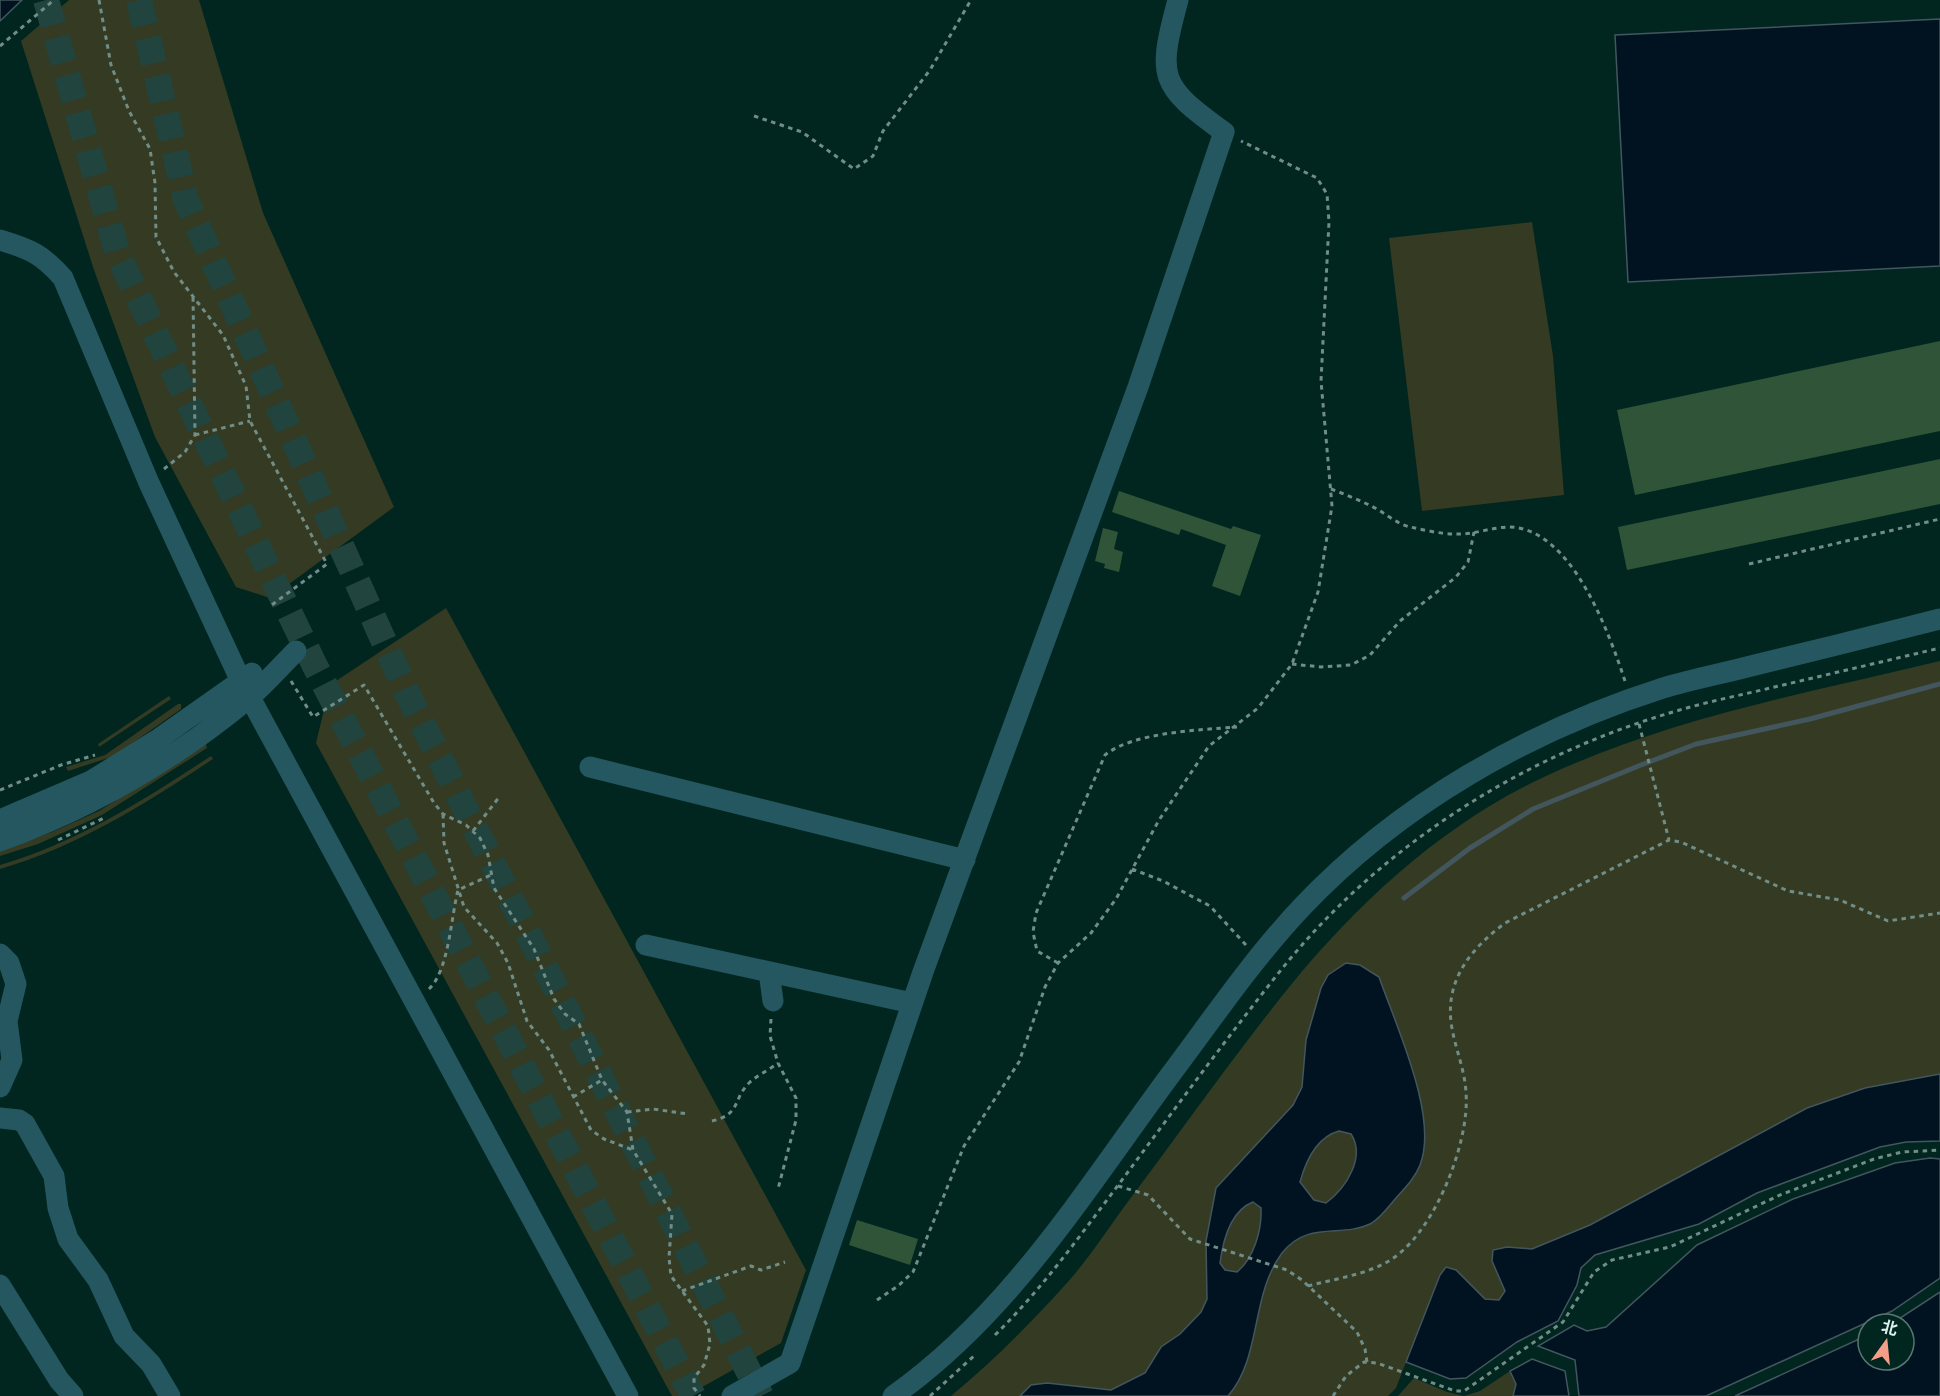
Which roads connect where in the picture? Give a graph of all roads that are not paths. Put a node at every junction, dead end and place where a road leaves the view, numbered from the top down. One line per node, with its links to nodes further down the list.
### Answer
1 (1178, 0): 9 (street)
2 (0, 240): 5 (street)
3 (1940, 619): 22 (street)
4 (281, 666): 5 (street)
5 (245, 688): 7 (street); 8 (street); 20 (street)
6 (590, 767): 9 (street)
7 (0, 819)
8 (0, 841)
9 (966, 860): 14 (street)
10 (646, 945): 12 (street)
11 (0, 954): 15 (street)
12 (769, 972): 13 (street); 14 (street)
13 (772, 1001)
14 (912, 1004): 21 (street)
15 (2, 1078)
16 (0, 1118): 19 (street)
17 (0, 1285): 18 (street)
18 (73, 1396)
19 (170, 1396)
20 (628, 1396)
21 (732, 1396)
22 (893, 1396)

